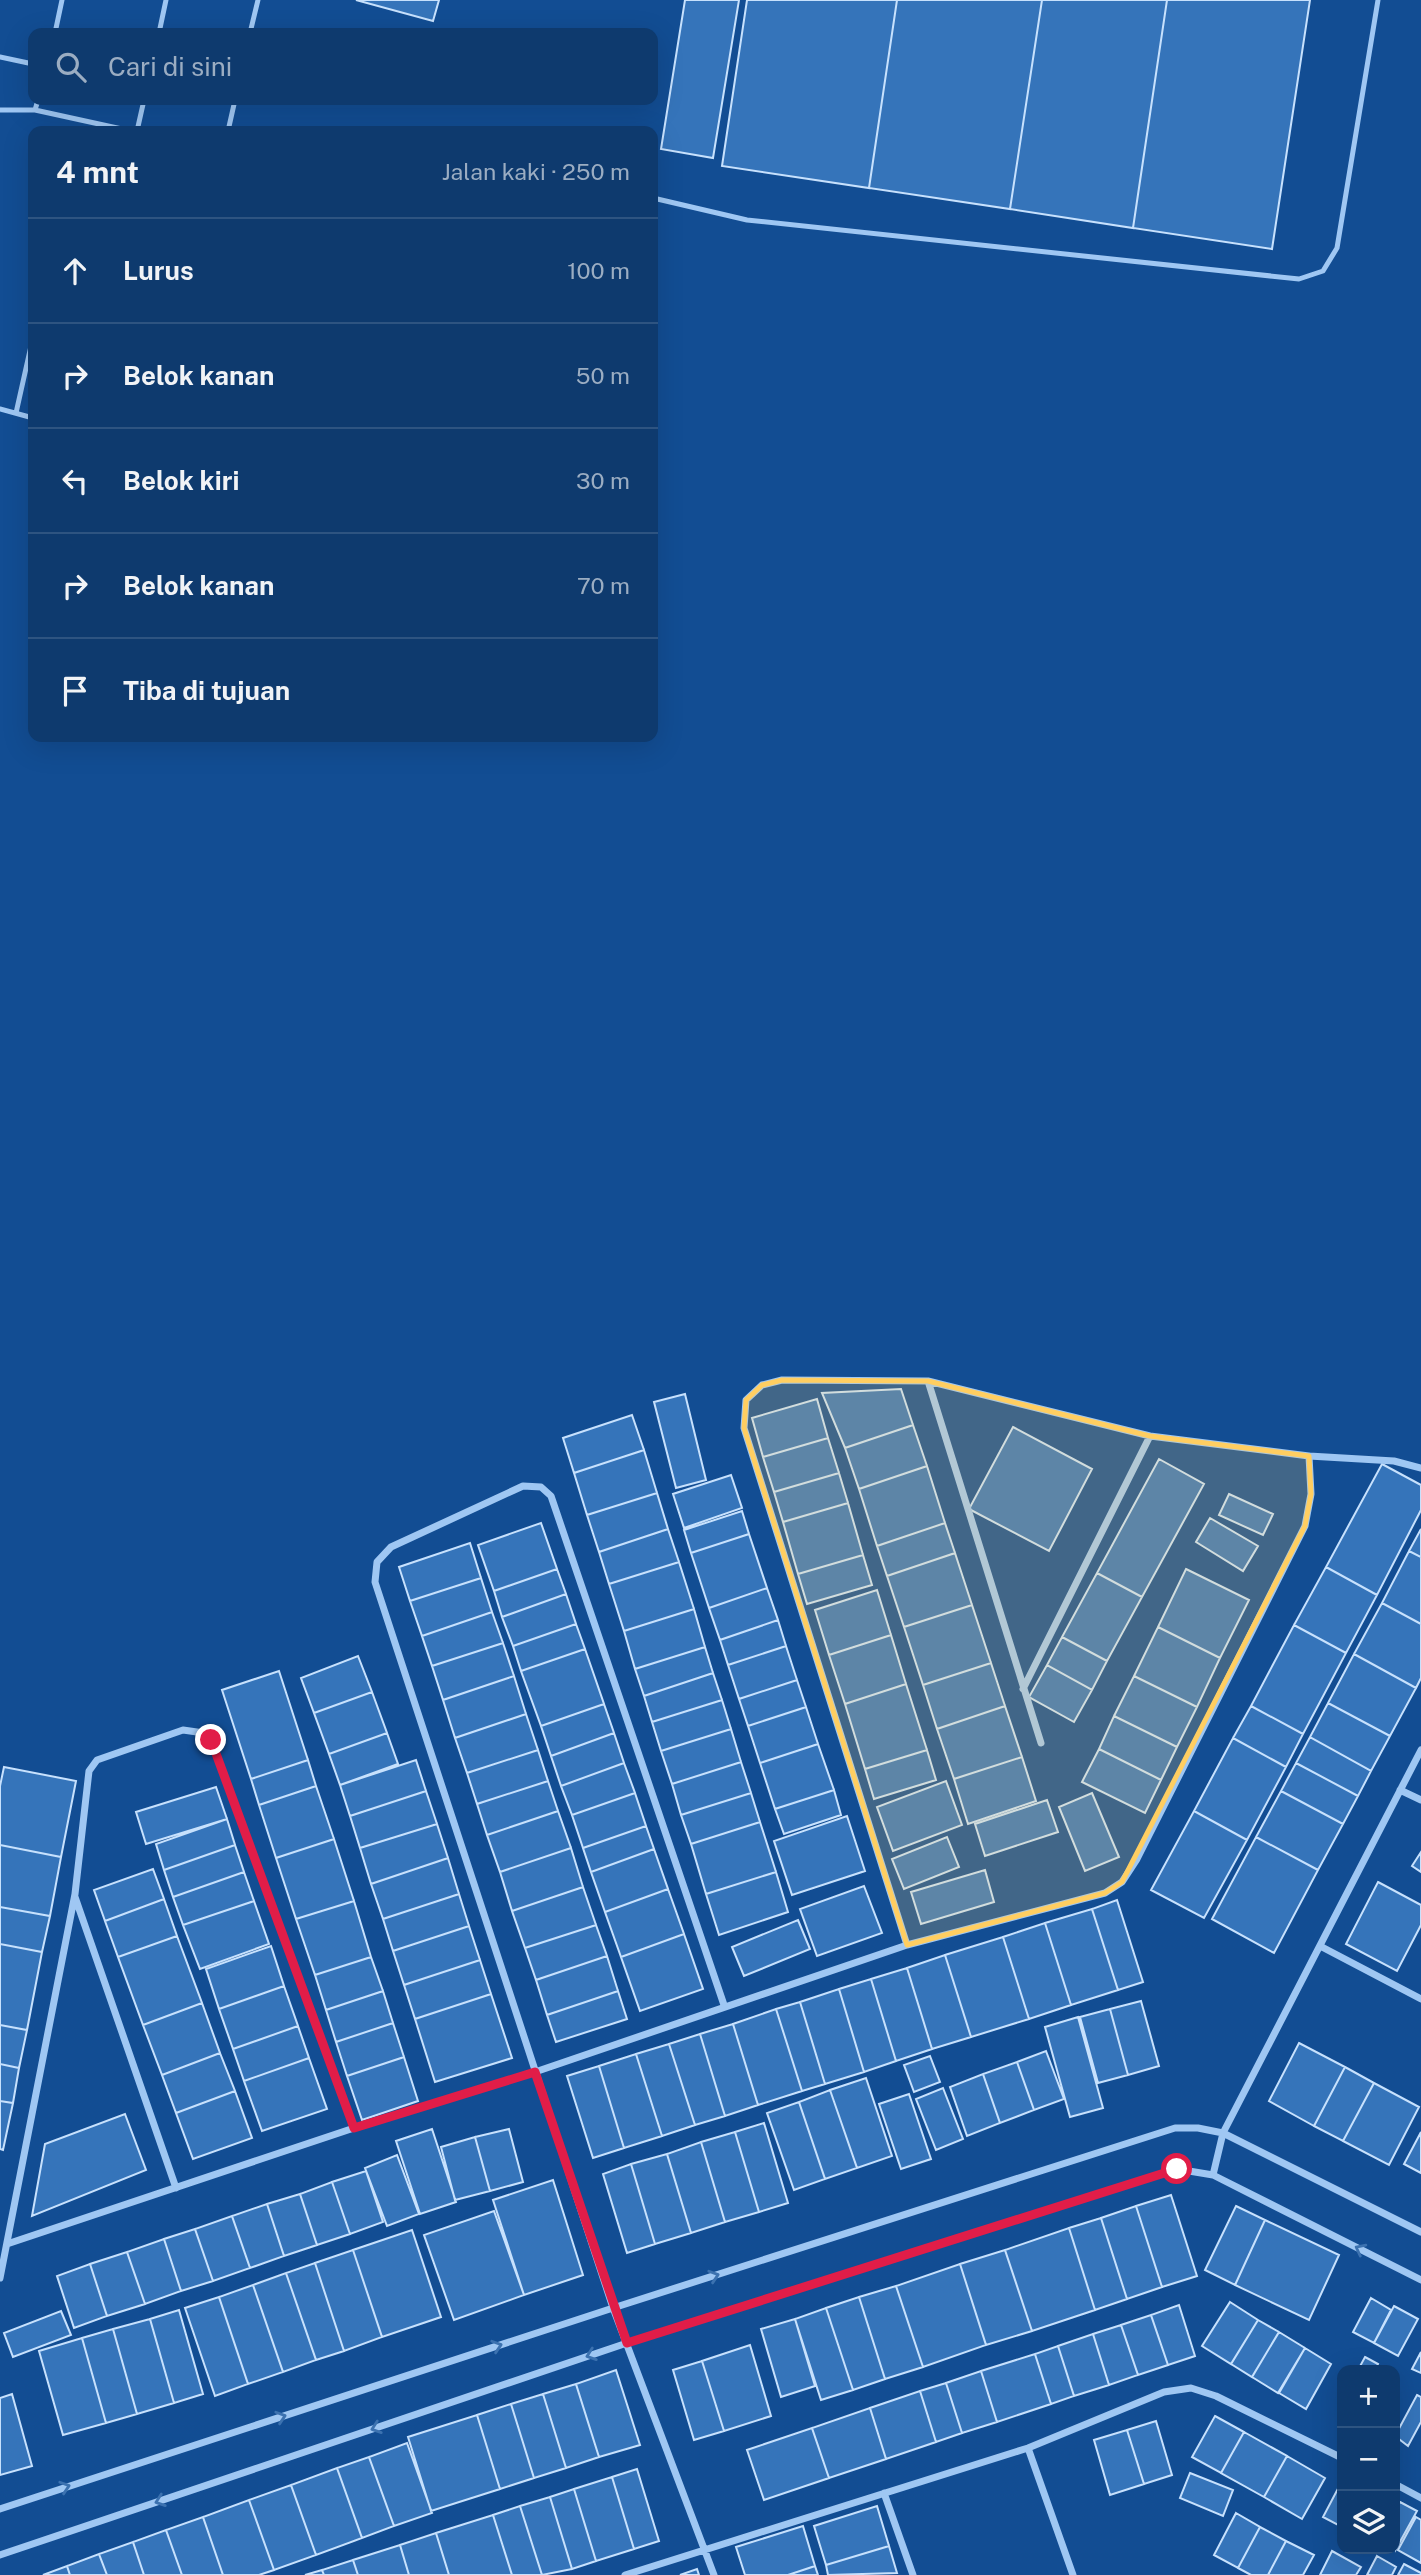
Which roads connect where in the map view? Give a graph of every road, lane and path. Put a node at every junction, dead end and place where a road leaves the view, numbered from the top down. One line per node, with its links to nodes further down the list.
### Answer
1 (62, 0): 5 (lane)
2 (166, 0): 6 (lane)
3 (258, 0): 7 (lane)
4 (1378, 0): 18 (lane)
5 (56, 28)
6 (160, 28)
7 (251, 28)
8 (0, 57): 9 (lane)
9 (28, 63)
10 (36, 105): 14 (lane)
11 (143, 105): 16 (lane)
12 (234, 105): 17 (lane)
13 (0, 110): 14 (lane)
14 (35, 110): 15 (lane)
15 (108, 126)
16 (139, 126)
17 (229, 126)
18 (658, 199)
19 (28, 359): 21 (lane)
20 (0, 409): 21 (lane)
21 (16, 413): 22 (lane)
22 (28, 417)
23 (928, 1381): 24 (street); 27 (street); 33 (street)
24 (1150, 1436): 25 (street); 27 (street)
25 (1309, 1457): 26 (street); 33 (street)
26 (1421, 1468)
27 (1023, 1690): 28 (street)
28 (1041, 1743)
29 (1421, 1750): 30 (street)
30 (1400, 1790): 31 (street); 34 (street)
31 (1421, 1800)
32 (75, 1894): 38 (street); 41 (street); 43 (street)
33 (907, 1944): 36 (street)
34 (1320, 1947): 35 (street); 39 (street)
35 (1421, 1999)
36 (724, 2005): 37 (street); 37 (street)
37 (535, 2072): 38 (street); 46 (street)
38 (354, 2128): 41 (street)
39 (1223, 2133): 40 (street); 42 (street); 46 (street, one-way to 39)
40 (1213, 2175): 45 (street, one-way to 40); 47 (street)
41 (176, 2188): 43 (street)
42 (1421, 2232)
43 (7, 2244): 44 (street)
44 (0, 2278)
45 (1421, 2280)
46 (613, 2308): 47 (street); 53 (street, one-way to 46)
47 (627, 2343): 54 (street); 55 (street, one-way to 55)
48 (1028, 2448): 49 (street); 51 (street); 59 (street)
49 (1337, 2456)
50 (1400, 2487): 52 (street)
51 (884, 2493): 54 (street); 58 (street)
52 (1421, 2498)
53 (0, 2509)
54 (705, 2548): 56 (street); 57 (street)
55 (0, 2555)
56 (625, 2575)
57 (713, 2575)
58 (914, 2575)
59 (1073, 2575)

